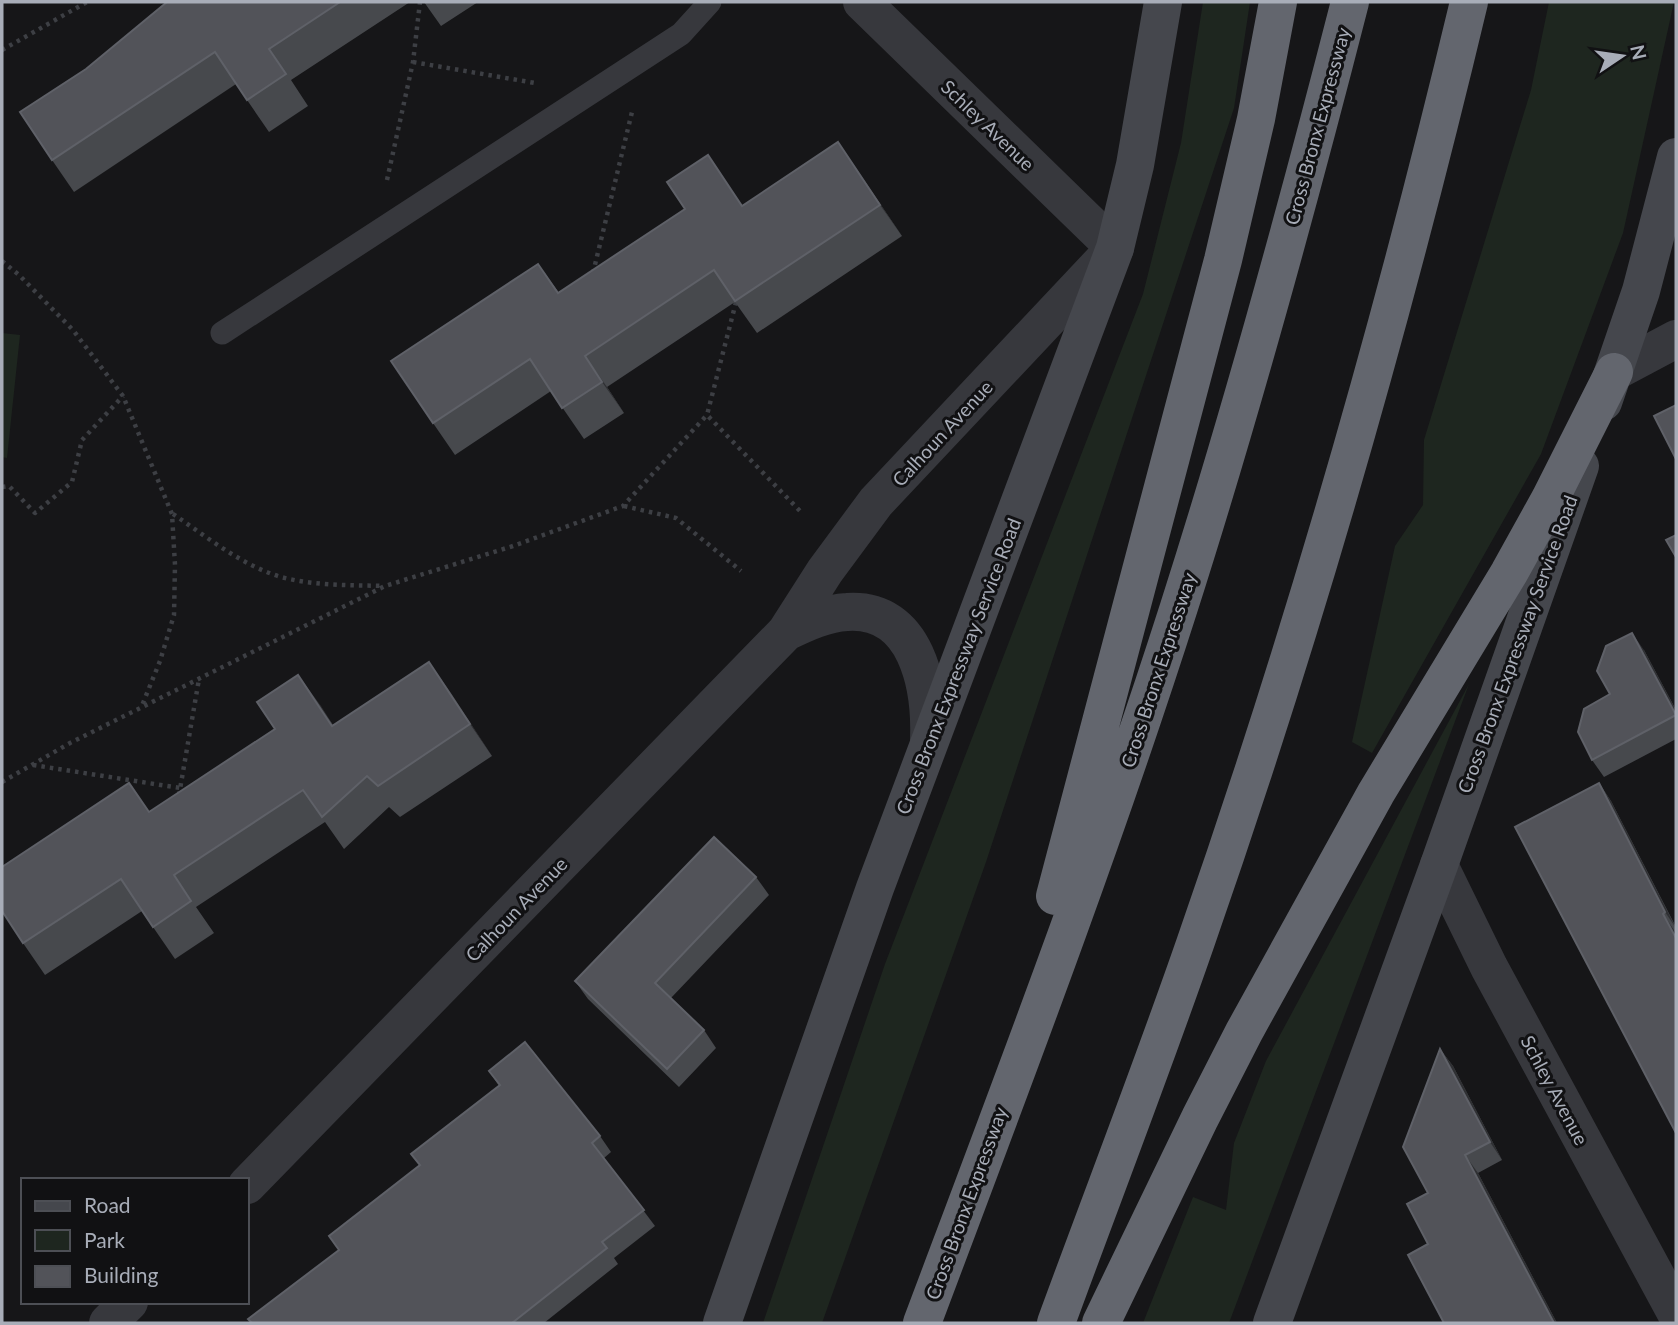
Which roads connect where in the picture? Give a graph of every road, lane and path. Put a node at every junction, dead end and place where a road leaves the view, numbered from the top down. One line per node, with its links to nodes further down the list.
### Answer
1 (87, 2): 9 (path)
2 (420, 2): 11 (path)
3 (710, 2): 10 (lane)
4 (862, 2): 15 (street, Schley Avenue)
5 (1163, 2): 15 (main road, Cross Bronx Expressway Service Road)
6 (1278, 2): 41 (highway)
7 (1350, 2): 41 (highway, Cross Bronx Expressway)
8 (1469, 2): 48 (highway)
9 (2, 50)
10 (645, 58): 12 (lane); 17 (path)
11 (413, 62): 12 (path); 14 (path)
12 (564, 111): 14 (lane)
13 (1676, 157): 21 (main road, Cross Bronx Expressway Service Road)
14 (399, 218): 19 (lane)
15 (1115, 248): 30 (street, Calhoun Avenue); 33 (main road, Cross Bronx Expressway Service Road)
16 (2, 261): 22 (path)
17 (590, 285)
18 (736, 302): 23 (path)
19 (222, 333)
20 (1676, 339): 21 (street)
21 (1614, 372): 40 (main road, Cross Bronx Expressway Service Road); 49 (highway)
22 (123, 397): 24 (path); 27 (path)
23 (707, 415): 25 (path); 26 (path)
24 (2, 488)
25 (623, 506): 28 (path); 29 (path)
26 (800, 511)
27 (172, 514): 29 (path); 32 (path)
28 (741, 571)
29 (385, 586): 31 (path)
30 (786, 632): 33 (street, Calhoun Avenue); 42 (street, Calhoun Avenue)
31 (199, 678): 32 (path); 38 (path)
32 (141, 708): 34 (path)
33 (929, 740): 46 (main road, Cross Bronx Expressway Service Road)
34 (32, 764): 36 (path); 38 (path)
35 (2, 774): 36 (path)
36 (9, 778): 37 (path)
37 (2, 782)
38 (180, 788): 39 (path)
39 (178, 799)
40 (1439, 865): 44 (street, Schley Avenue); 50 (main road, Cross Bronx Expressway Service Road)
41 (992, 1135): 47 (highway, Cross Bronx Expressway)
42 (248, 1184)
43 (127, 1304): 45 (street)
44 (1676, 1313)
45 (108, 1323)
46 (722, 1323)
47 (922, 1323)
48 (1056, 1323)
49 (1101, 1323)
50 (1272, 1323)

